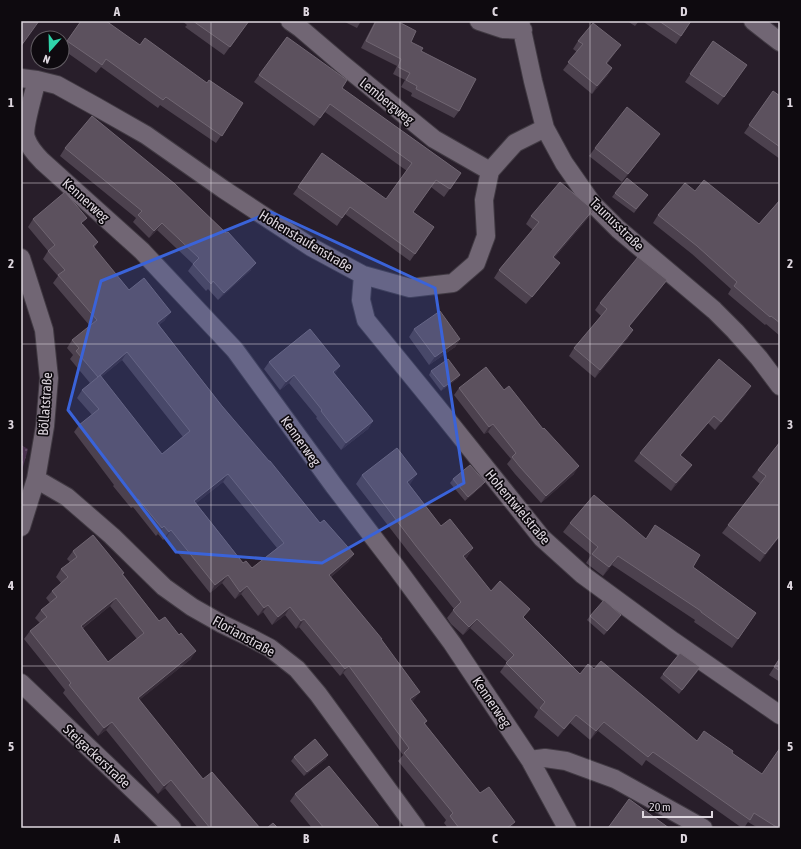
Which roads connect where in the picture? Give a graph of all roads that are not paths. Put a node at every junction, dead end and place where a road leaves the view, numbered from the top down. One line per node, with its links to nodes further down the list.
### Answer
1 (290, 21): 8 (street, Lembergweg)
2 (479, 21): 4 (street)
3 (752, 21): 5 (street)
4 (522, 26): 7 (street, Taunusstraße)
5 (780, 42)
6 (29, 79): 10 (street, Hohenstaufenstraße); 16 (street, Kennerweg)
7 (545, 128): 8 (street); 11 (street, Taunusstraße)
8 (490, 171): 10 (street, Hohenstaufenstraße)
9 (21, 258): 12 (street, Böllatstraße)
10 (363, 275): 15 (street, Hohentwielstraße)
11 (780, 386)
12 (36, 479): 13 (street, Böllatstraße); 18 (street, Florianstraße)
13 (21, 527)
14 (21, 684): 17 (street, Steigackerstraße)
15 (780, 714)
16 (530, 760): 19 (street, Kennerweg); 20 (street)
17 (172, 828)
18 (416, 828)
19 (567, 828)
20 (703, 828)

